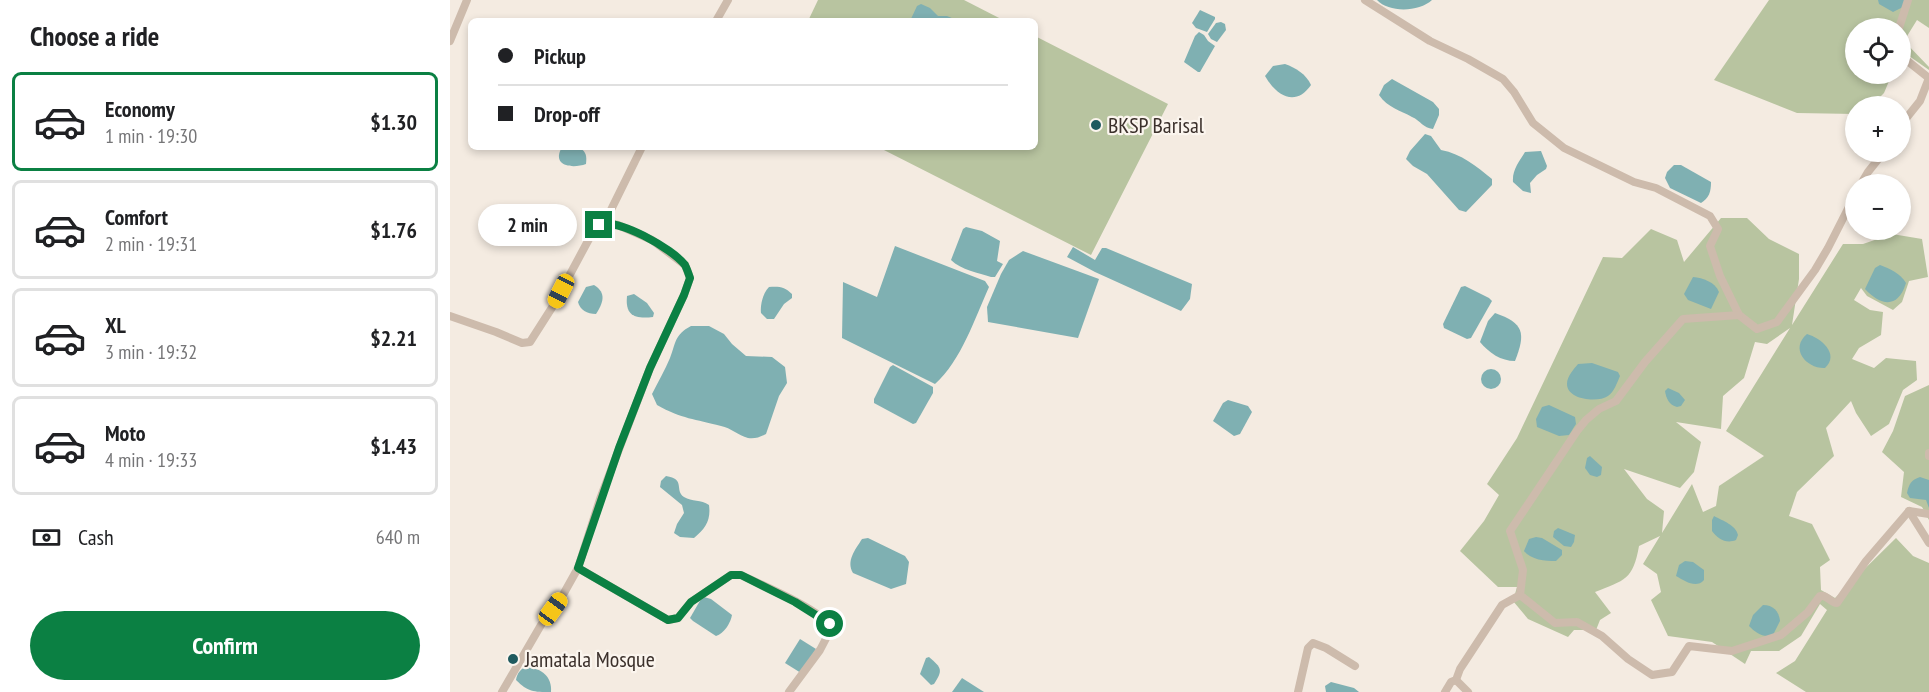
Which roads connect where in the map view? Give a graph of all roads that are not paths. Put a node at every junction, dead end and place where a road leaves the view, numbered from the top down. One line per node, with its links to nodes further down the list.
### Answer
1 (467, 0): 7 (street)
2 (728, 0): 5 (street)
3 (1365, 0): 15 (street)
4 (1908, 0): 6 (street)
5 (718, 18)
6 (1902, 18)
7 (450, 41)
8 (1911, 64): 9 (street)
9 (1911, 112)
10 (641, 150): 14 (street)
11 (1876, 162): 12 (street)
12 (1867, 174)
13 (1845, 215): 15 (street)
14 (605, 222): 16 (street); 20 (street)
15 (1739, 315): 21 (street)
16 (450, 316)
17 (1909, 511): 18 (street); 19 (street); 21 (street)
18 (1929, 514)
19 (1929, 543)
20 (578, 568): 24 (street); 25 (street)
21 (1520, 595): 23 (street)
22 (1355, 666): 26 (street)
23 (1456, 680): 27 (street); 28 (street)
24 (506, 690)
25 (789, 692)
26 (1298, 692)
27 (1445, 692)
28 (1468, 692)

